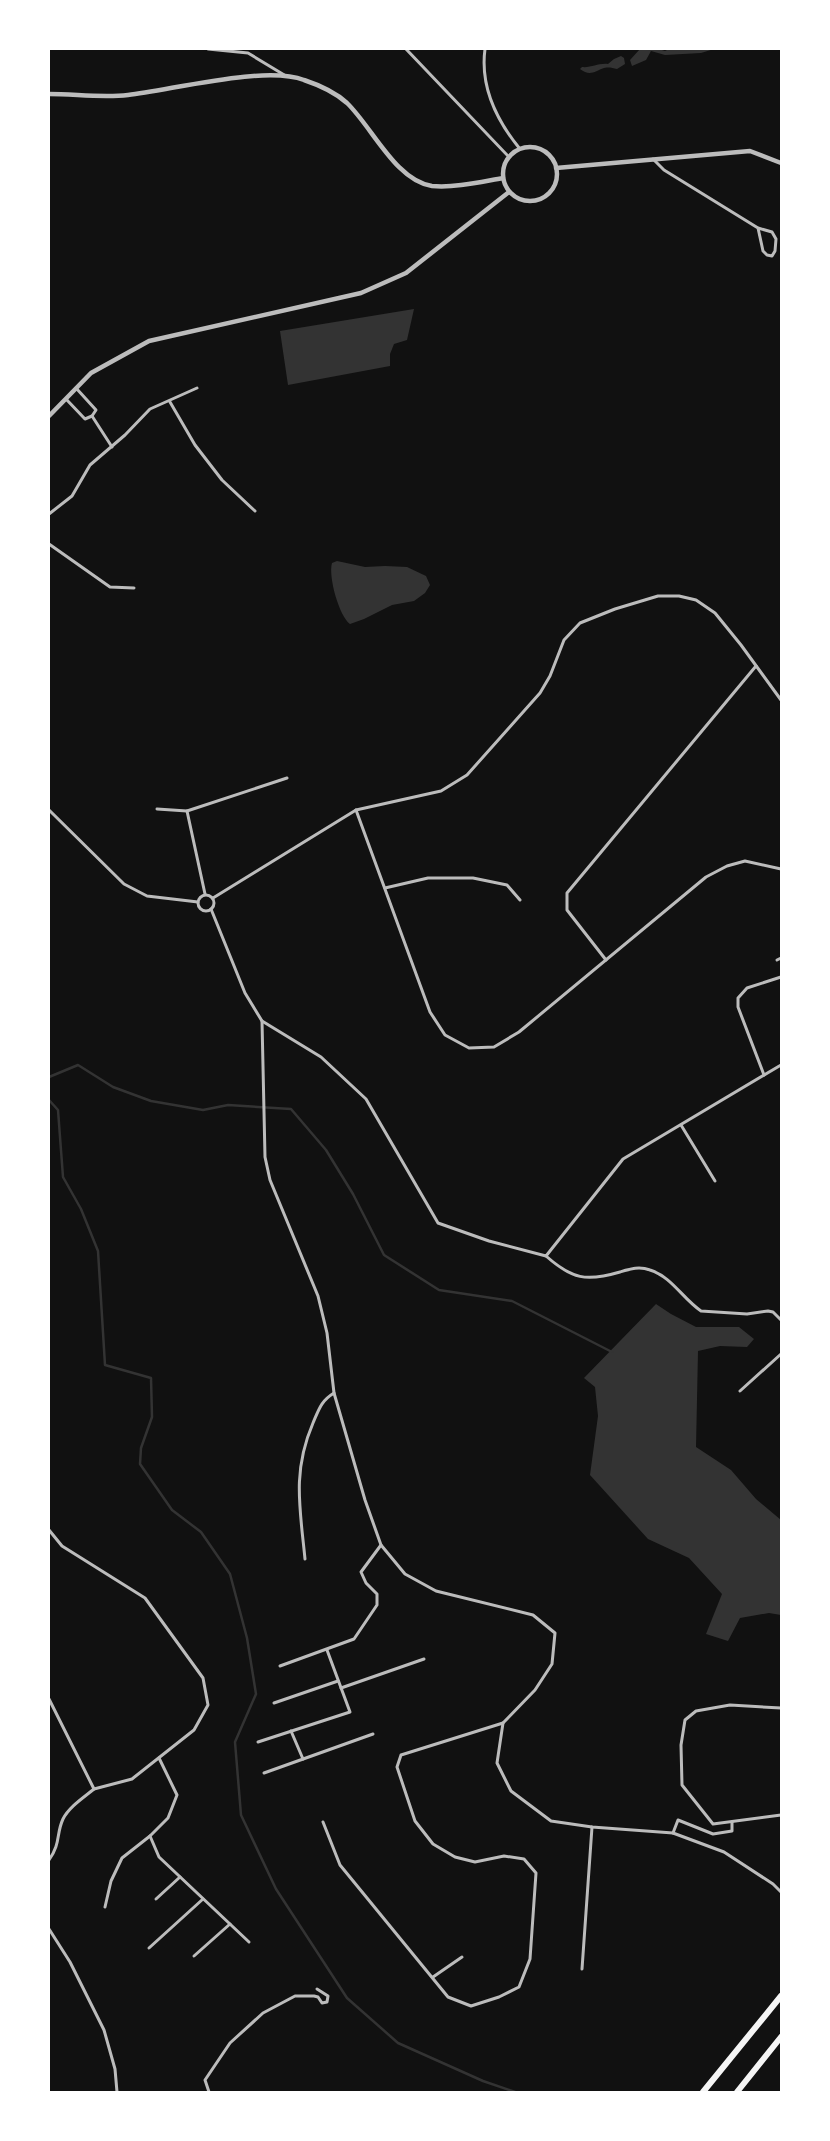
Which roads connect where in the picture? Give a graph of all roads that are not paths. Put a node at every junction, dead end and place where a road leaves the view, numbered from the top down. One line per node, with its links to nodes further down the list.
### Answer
1 (208, 49): 4 (street)
2 (406, 49): 7 (street)
3 (485, 49): 6 (street)
4 (286, 76): 5 (street); 11 (street)
5 (49, 94)
6 (520, 149): 7 (street); 10 (street)
7 (509, 157): 11 (street)
8 (653, 158): 9 (street); 10 (street); 13 (street)
9 (781, 163)
10 (556, 168): 12 (street)
11 (503, 178): 12 (street)
12 (510, 192): 14 (street)
13 (758, 228): 13 (street)
14 (76, 388): 16 (street); 19 (street)
15 (197, 388): 17 (street)
16 (65, 399): 18 (street); 19 (street)
17 (170, 402): 20 (street); 21 (street)
18 (49, 416)
19 (92, 416): 20 (street)
20 (112, 447): 22 (street)
21 (255, 511)
22 (49, 514)
23 (49, 544): 24 (street)
24 (134, 588)
25 (756, 666): 26 (street); 30 (street); 40 (street)
26 (781, 700)
27 (287, 778): 31 (street)
28 (157, 809): 31 (street)
29 (49, 810): 37 (street)
30 (356, 810): 33 (street); 35 (street)
31 (187, 811): 34 (street)
32 (781, 870): 40 (street)
33 (385, 888): 36 (street); 40 (street)
34 (205, 894): 35 (street); 37 (street)
35 (213, 898): 38 (street)
36 (520, 900)
37 (198, 902): 38 (street)
38 (211, 909): 43 (street)
39 (781, 958): 41 (street)
40 (606, 960)
41 (777, 960)
42 (781, 977): 45 (street)
43 (262, 1021): 48 (street); 52 (street)
44 (781, 1065): 45 (street)
45 (764, 1075): 46 (street)
46 (681, 1125): 47 (street); 48 (street)
47 (715, 1181)
48 (546, 1256): 49 (street)
49 (781, 1320)
50 (781, 1354): 51 (street)
51 (740, 1391)
52 (334, 1393): 54 (street); 55 (street)
53 (49, 1530): 68 (street)
54 (381, 1545): 56 (street); 64 (street)
55 (306, 1559)
56 (327, 1650): 58 (street); 59 (street)
57 (424, 1659): 60 (street)
58 (280, 1666)
59 (338, 1681): 60 (street); 62 (street)
60 (340, 1688): 65 (street)
61 (49, 1699): 71 (street)
62 (274, 1703)
63 (781, 1708): 74 (street)
64 (503, 1723): 75 (street); 91 (street)
65 (291, 1731): 67 (street); 69 (street)
66 (374, 1734): 69 (street)
67 (258, 1742)
68 (159, 1758): 71 (street); 77 (street)
69 (303, 1759): 70 (street)
70 (264, 1772)
71 (94, 1789): 78 (street)
72 (781, 1815): 74 (street)
73 (323, 1822): 91 (street)
74 (732, 1822): 76 (street)
75 (592, 1828): 76 (street); 90 (street)
76 (673, 1833): 80 (street)
77 (150, 1836): 79 (street); 83 (street)
78 (49, 1860)
79 (180, 1877): 81 (street); 82 (street)
80 (781, 1892)
81 (156, 1899)
82 (203, 1899): 84 (street); 87 (street)
83 (105, 1906)
84 (230, 1924): 86 (street); 88 (street)
85 (49, 1929): 95 (street)
86 (249, 1942)
87 (149, 1948)
88 (194, 1956)
89 (462, 1957): 91 (street)
90 (582, 1969)
91 (433, 1977)
92 (317, 1989): 96 (street)
93 (781, 1996): 97 (highway)
94 (781, 2037): 98 (highway)
95 (117, 2092)
96 (209, 2092)
97 (703, 2092)
98 (737, 2092)

